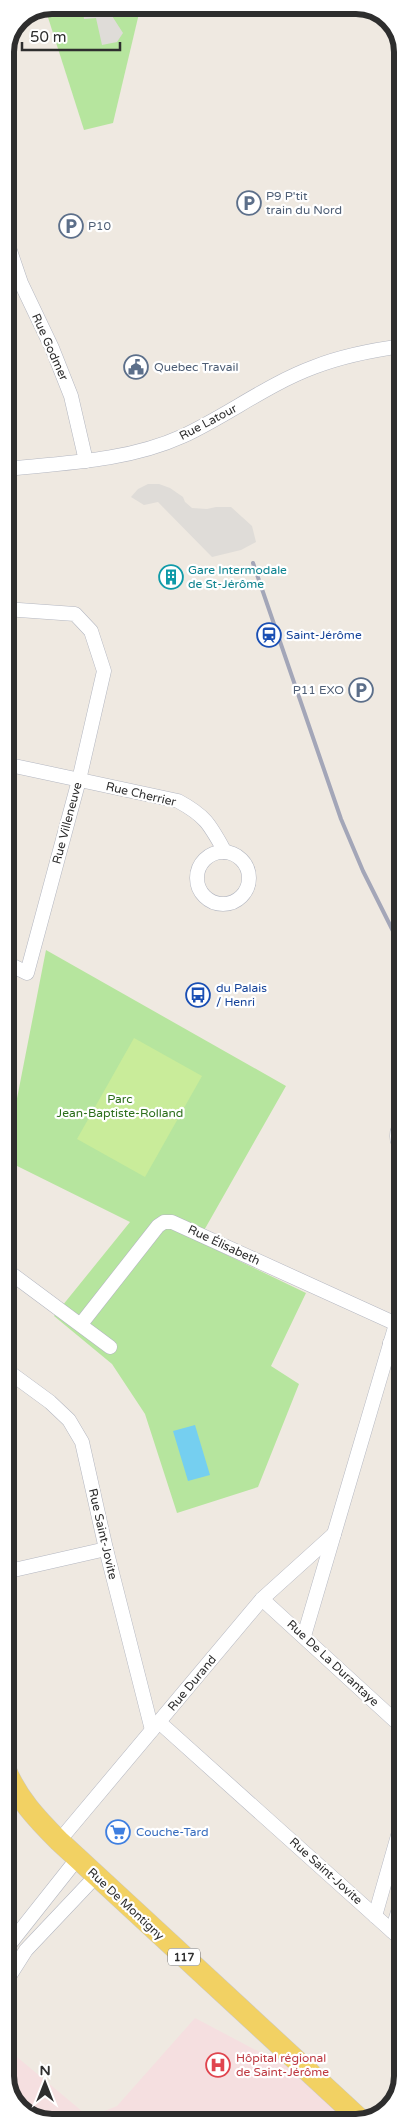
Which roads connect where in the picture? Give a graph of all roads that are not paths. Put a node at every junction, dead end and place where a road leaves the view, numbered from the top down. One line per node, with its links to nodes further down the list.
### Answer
1 (14, 262): 3 (street, Rue Godmer)
2 (394, 348): 3 (street, Rue Latour)
3 (86, 461): 4 (street, Rue Latour)
4 (14, 469)
5 (14, 610): 7 (street, Rue Villeneuve)
6 (14, 766): 7 (street, Rue Cherrier)
7 (79, 780): 8 (street, Rue Cherrier); 9 (street, Rue Villeneuve)
8 (225, 852)
9 (14, 966)
10 (14, 1275): 12 (street)
11 (394, 1323): 12 (street, Rue Élisabeth)
12 (81, 1324): 16 (street)
13 (394, 1335): 14 (street)
14 (390, 1343): 15 (street); 18 (street)
15 (394, 1345)
16 (110, 1347)
17 (14, 1376): 19 (street, Rue Saint-Jovite)
18 (334, 1534): 21 (street, Rue Durand); 22 (street)
19 (106, 1550): 20 (street); 24 (street, Rue Saint-Jovite)
20 (14, 1570)
21 (262, 1598): 22 (street, Rue De La Durantaye); 24 (street, Rue Durand)
22 (304, 1636): 23 (street, Rue De La Durantaye)
23 (394, 1720)
24 (155, 1726): 26 (street, Rue Durand); 30 (street, Rue Saint-Jovite)
25 (14, 1788): 26 (main road, Rue De Montigny / 117)
26 (59, 1841): 28 (main road, Rue De Montigny / 117)
27 (394, 1852): 30 (street)
28 (77, 1859): 29 (main road, Rue De Montigny / 117); 32 (street)
29 (96, 1876): 33 (street); 34 (main road, Rue De Montigny / 117)
30 (375, 1916): 31 (street, Rue Saint-Jovite)
31 (394, 1933)
32 (14, 1939)
33 (14, 1968)
34 (354, 2114)

